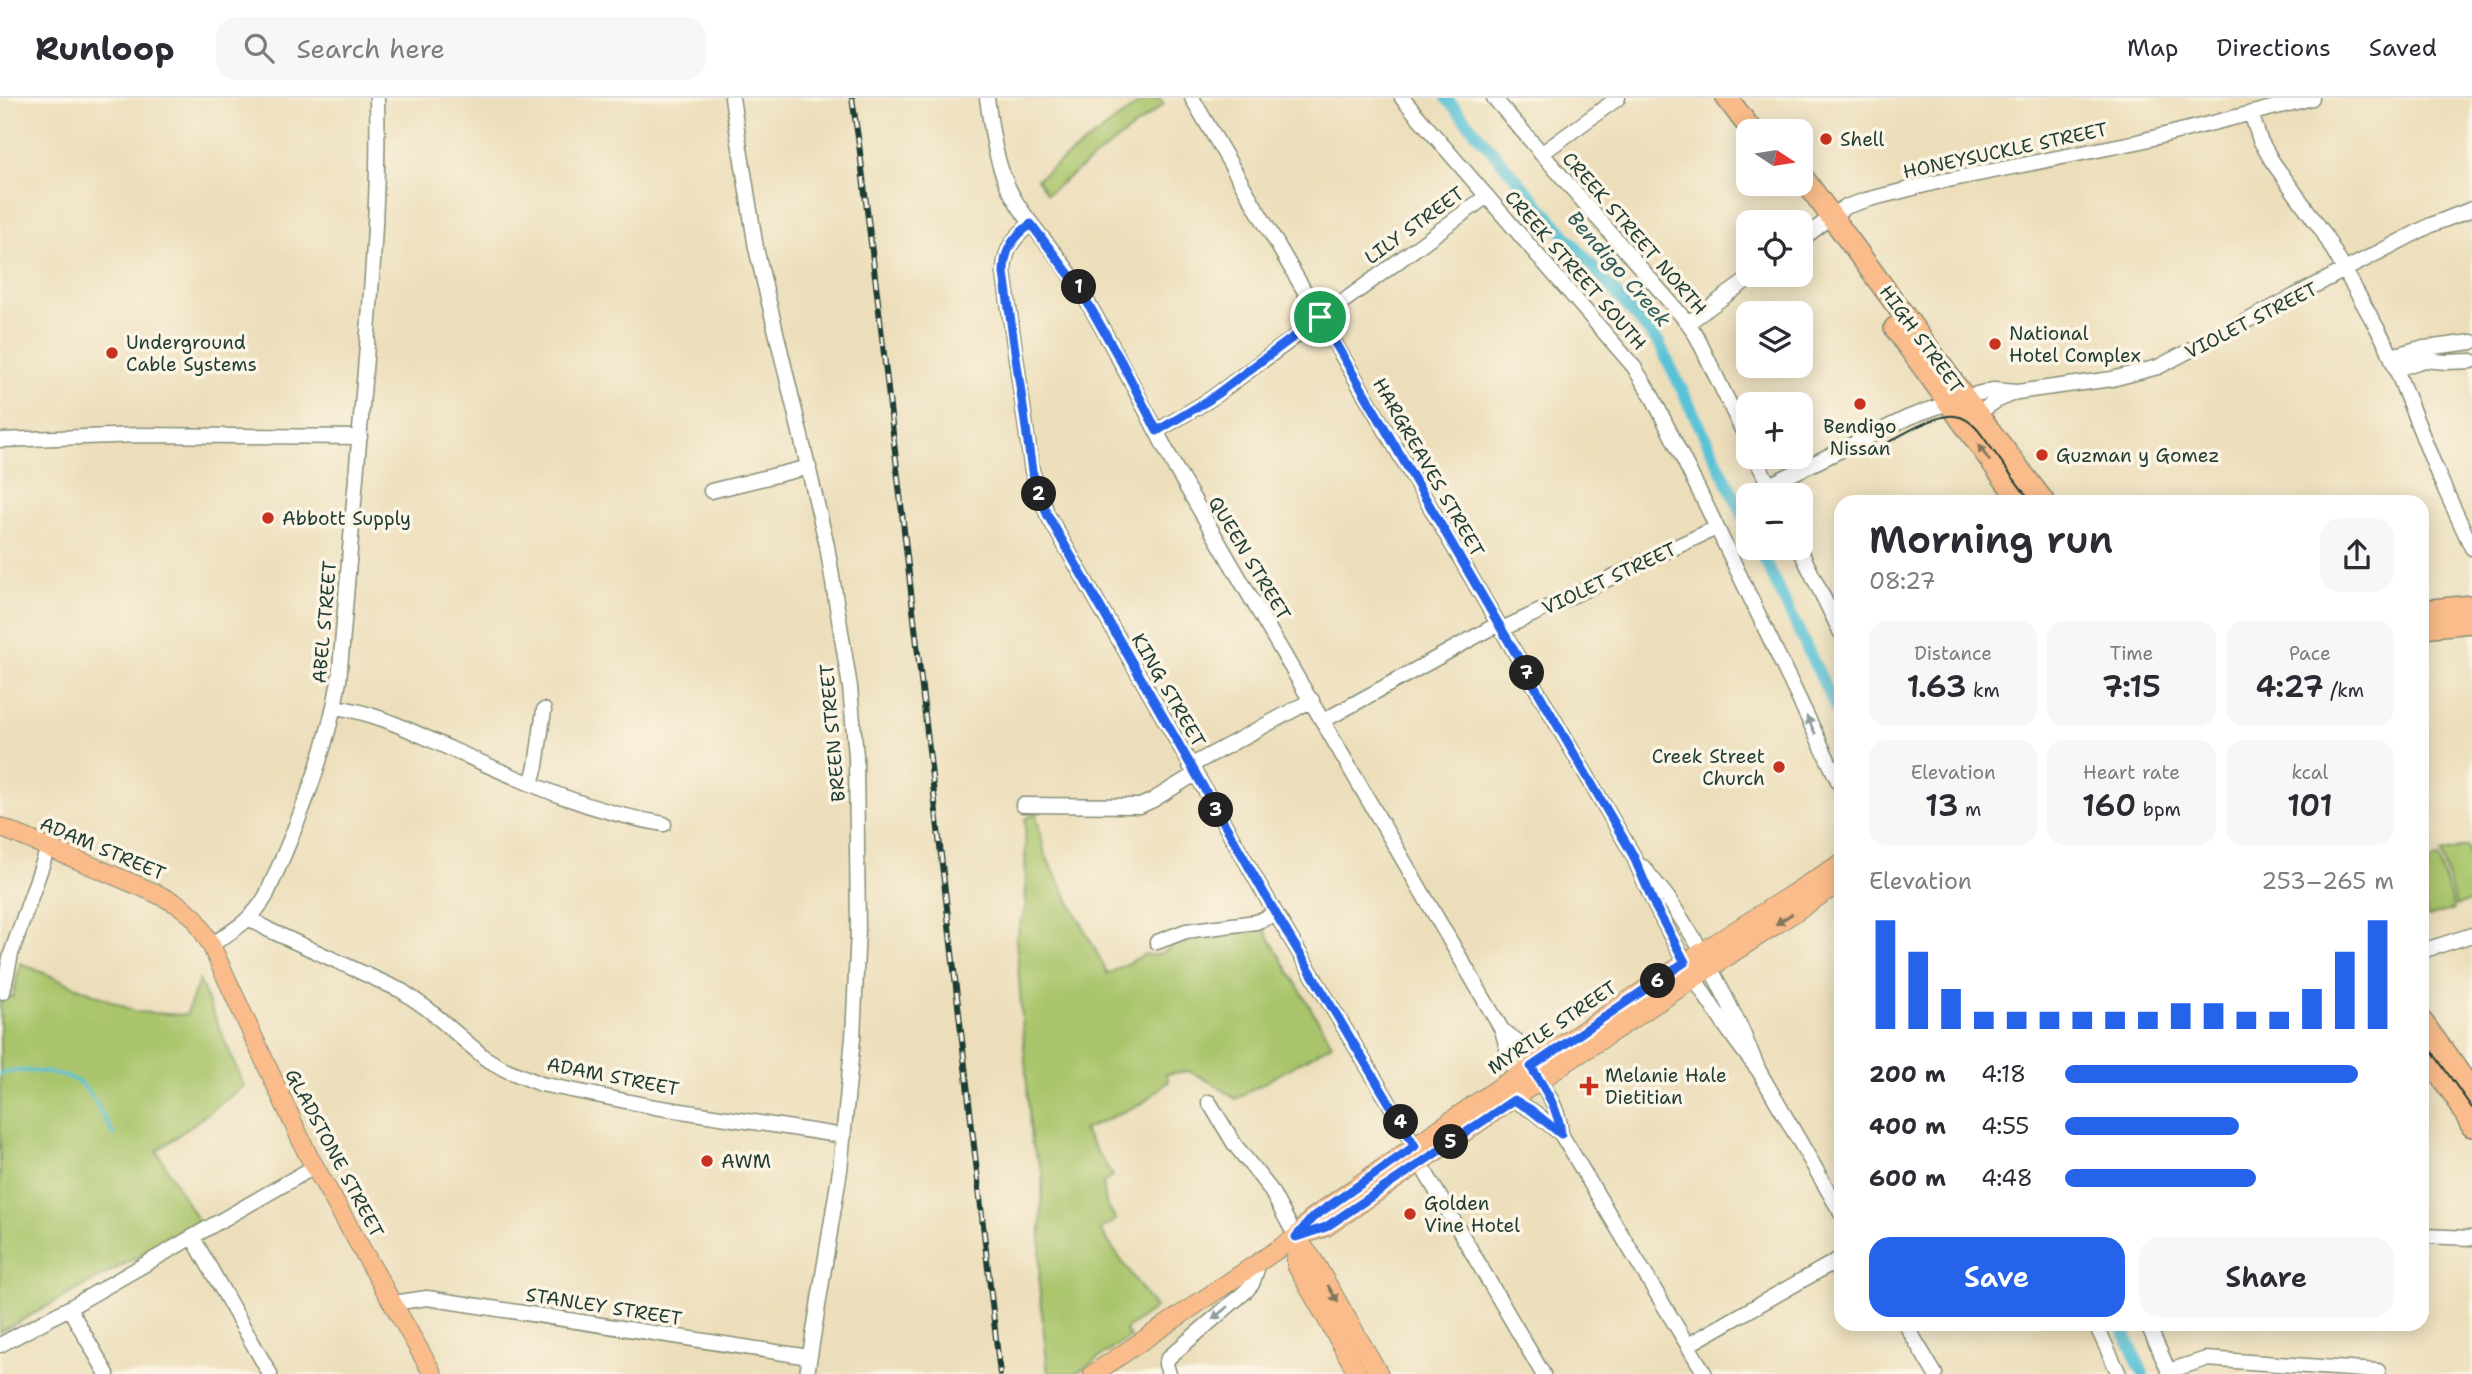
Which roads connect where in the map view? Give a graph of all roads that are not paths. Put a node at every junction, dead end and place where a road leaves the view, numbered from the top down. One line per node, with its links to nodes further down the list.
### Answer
1 (377, 98): 33 (street, ABEL STREET)
2 (732, 98): 35 (street, BREEN STREET)
3 (987, 98): 20 (street, QUEEN STREET)
4 (1192, 98): 24 (street, HARGREAVES STREET)
5 (1402, 98): 15 (street, CREEK STREET SOUTH)
6 (1493, 98): 14 (street, CREEK STREET NORTH)
7 (1618, 98): 14 (street)
8 (1727, 98): 12 (highway)
9 (1745, 98): 13 (highway)
10 (2312, 98): 11 (street, HONEYSUCKLE STREET)
11 (2251, 113): 19 (street, HONEYSUCKLE STREET); 22 (street)
12 (1743, 119)
13 (1760, 119)
14 (1541, 154): 25 (street, CREEK STREET NORTH)
15 (1487, 196): 24 (street, LILY STREET); 39 (street, CREEK STREET SOUTH)
16 (1803, 196): 19 (highway, HIGH STREET)
17 (1813, 196): 19 (highway, HIGH STREET)
18 (2472, 209): 22 (street, VIOLET STREET)
19 (1826, 220): 21 (street, HONEYSUCKLE STREET); 30 (highway, HIGH STREET)
20 (1031, 224): 32 (street, QUEEN STREET); 51 (street, KING STREET)
21 (1813, 230)
22 (2345, 272): 28 (street); 29 (street, VIOLET STREET)
23 (1738, 287): 25 (street)
24 (1320, 317): 32 (street, LILY STREET); 46 (street, HARGREAVES STREET)
25 (1688, 323): 31 (street, CREEK STREET NORTH)
26 (2472, 342): 28 (street)
27 (2472, 361): 28 (street)
28 (2394, 362): 40 (street)
29 (2017, 392): 30 (street, VIOLET STREET); 30 (street, VIOLET STREET)
30 (1963, 410): 36 (street, VIOLET STREET); 38 (highway, HIGH STREET)
31 (1736, 417)
32 (1157, 431): 47 (street, QUEEN STREET)
33 (360, 437): 34 (street); 48 (street, ABEL STREET)
34 (0, 440)
35 (809, 467): 37 (street); 81 (street, BREEN STREET)
36 (1784, 483)
37 (711, 491)
38 (2027, 495)
39 (1716, 528): 46 (street, VIOLET STREET); 52 (street, CREEK STREET SOUTH, one-way to 39)
40 (2472, 548)
41 (1805, 560): 44 (street)
42 (2472, 606): 43 (highway)
43 (2432, 618): 45 (highway)
44 (1834, 619)
45 (2472, 622)
46 (1500, 626): 50 (street, VIOLET STREET); 58 (street, HARGREAVES STREET)
47 (1312, 700): 50 (street, QUEEN STREET); 51 (street)
48 (334, 707): 53 (street); 62 (street, ABEL STREET)
49 (544, 710): 53 (street)
50 (1323, 720): 72 (street, QUEEN STREET)
51 (1193, 770): 54 (street); 61 (street, KING STREET)
52 (1834, 772)
53 (531, 784): 55 (street)
54 (1023, 805)
55 (664, 824)
56 (0, 827): 57 (main road, ADAM STREET)
57 (48, 848): 65 (main road, ADAM STREET); 71 (street)
58 (1633, 855): 67 (street, HARGREAVES STREET); 68 (street, HARGREAVES STREET)
59 (1834, 867): 67 (main road, MYRTLE STREET)
60 (1834, 887): 69 (main road, MYRTLE STREET, one-way to 69)
61 (1276, 914): 64 (street); 82 (street, KING STREET)
62 (249, 918): 65 (street, ABEL STREET); 81 (street, ADAM STREET)
63 (2472, 936): 66 (street)
64 (1157, 942)
65 (211, 945): 83 (main road, GLADSTONE STREET)
66 (2429, 949)
67 (1702, 951): 68 (main road, MYRTLE STREET); 69 (street, HARGREAVES STREET)
68 (1685, 962): 70 (street, HARGREAVES STREET); 74 (main road, MYRTLE STREET)
69 (1712, 968): 70 (main road, MYRTLE STREET); 76 (street, HARGREAVES STREET)
70 (1695, 979): 76 (street, HARGREAVES STREET); 77 (main road, MYRTLE STREET)
71 (3, 992)
72 (1502, 1030): 74 (street, QUEEN STREET); 77 (street, QUEEN STREET)
73 (2429, 1035): 79 (highway)
74 (1547, 1056): 77 (main road, MYRTLE STREET)
75 (2429, 1057): 79 (highway)
76 (1759, 1071): 84 (street, HARGREAVES STREET)
77 (1526, 1083): 80 (street, QUEEN STREET); 80 (street, QUEEN STREET); 82 (main road, MYRTLE STREET); 82 (main road, MYRTLE STREET)
78 (1209, 1102): 86 (street)
79 (2470, 1108)
80 (1561, 1134): 97 (street, QUEEN STREET)
81 (844, 1136): 98 (street, BREEN STREET)
82 (1418, 1154): 86 (main road, MYRTLE STREET); 109 (street, KING STREET)
83 (314, 1167): 87 (street); 91 (main road, GLADSTONE STREET)
84 (1834, 1201)
85 (2429, 1236): 88 (street)
86 (1296, 1237): 89 (main road, MYRTLE STREET); 107 (main road); 108 (main road, one-way to 108)
87 (193, 1238): 92 (street); 103 (street)
88 (2472, 1238)
89 (1261, 1261): 100 (street, one-way to 100); 106 (main road, MYRTLE STREET)
90 (1834, 1262): 97 (street)
91 (393, 1303): 98 (street, STANLEY STREET); 104 (main road, GLADSTONE STREET)
92 (69, 1308): 96 (street); 102 (street)
93 (1910, 1331): 111 (street)
94 (2099, 1331): 112 (street)
95 (2151, 1331): 101 (street)
96 (0, 1345)
97 (1688, 1345): 110 (street, QUEEN STREET)
98 (809, 1357): 105 (street, BREEN STREET)
99 (2378, 1371): 101 (street)
100 (1168, 1372)
101 (2170, 1372)
102 (107, 1374)
103 (270, 1374)
104 (433, 1374)
105 (807, 1374)
106 (1093, 1374)
107 (1358, 1374)
108 (1379, 1374)
109 (1543, 1374)
110 (1704, 1374)
111 (1935, 1374)
112 (2119, 1374)

